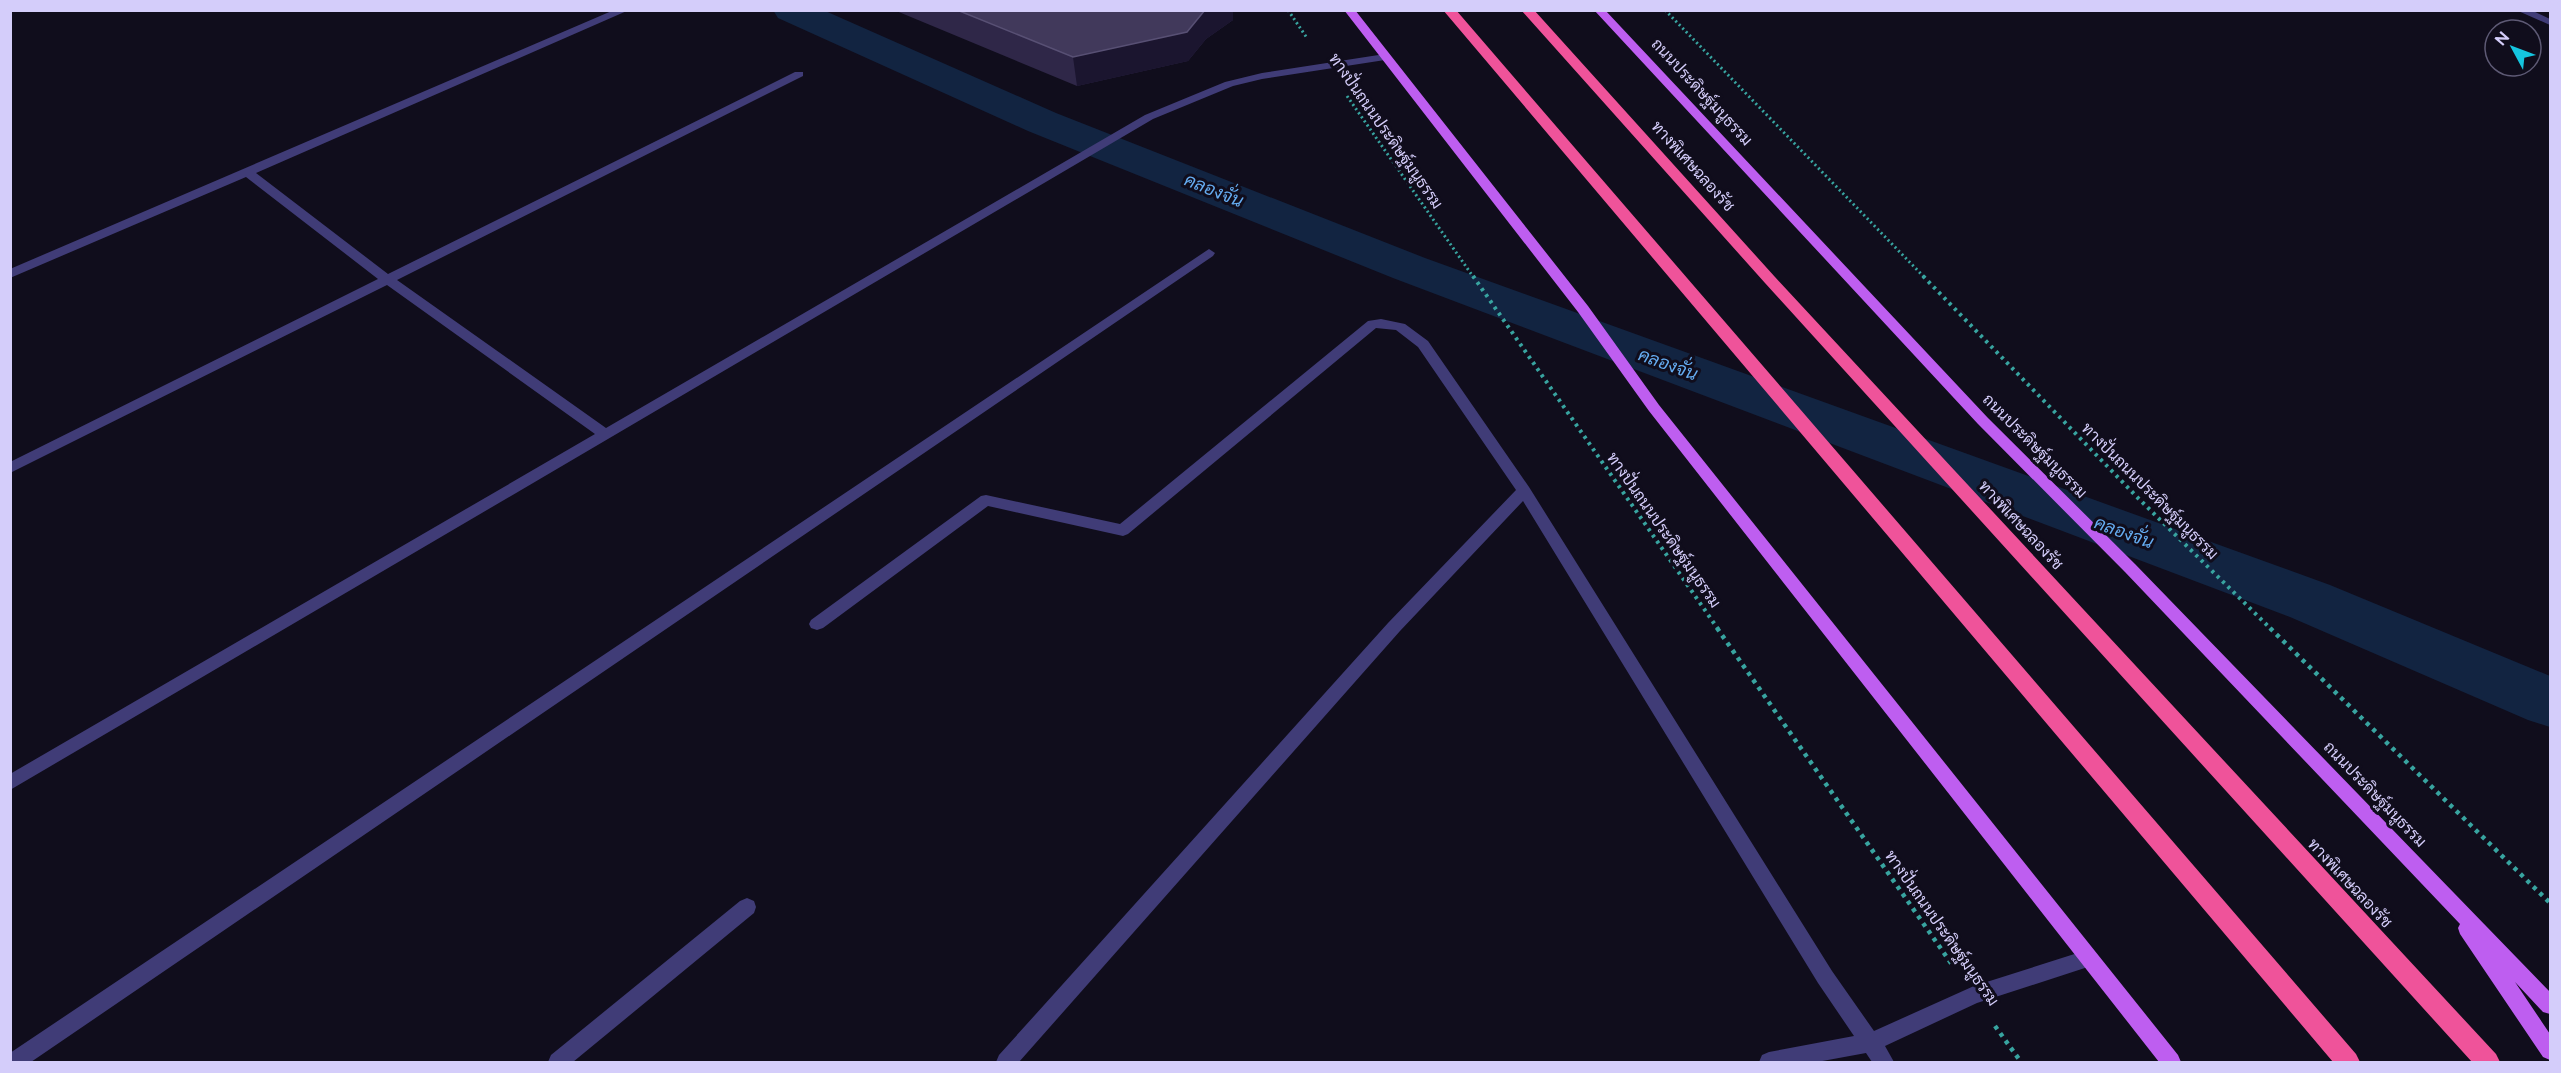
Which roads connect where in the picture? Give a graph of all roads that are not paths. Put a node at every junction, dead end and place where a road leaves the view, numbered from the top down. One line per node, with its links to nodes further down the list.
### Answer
1 (624, 10): 10 (street)
2 (1349, 10): 8 (main road)
3 (1449, 10): 31 (highway)
4 (1527, 10): 32 (highway, ทางพิเศษฉลองรัช)
5 (1599, 10): 19 (main road, ถนนประดิษฐ์มนูธรรม)
6 (2521, 10): 7 (street)
7 (2550, 22)
8 (1384, 57): 14 (street); 21 (main road)
9 (799, 74): 13 (street)
10 (249, 172): 12 (street); 13 (street)
11 (1209, 253): 25 (street)
12 (10, 274)
13 (388, 280): 14 (street); 15 (street)
14 (606, 435): 18 (street)
15 (10, 468)
16 (1524, 490): 17 (street); 23 (street); 27 (street)
17 (817, 624)
18 (10, 783)
19 (2441, 891): 22 (main road, ถนนประดิษฐ์มนูธรรม); 24 (main road)
20 (747, 906): 26 (street)
21 (2087, 959): 23 (street); 30 (main road)
22 (2550, 1005)
23 (1872, 1042): 28 (street); 29 (street)
24 (2550, 1050)
25 (14, 1062)
26 (558, 1062)
27 (1006, 1062)
28 (1769, 1062)
29 (1884, 1062)
30 (2170, 1062)
31 (2348, 1062)
32 (2488, 1062)

